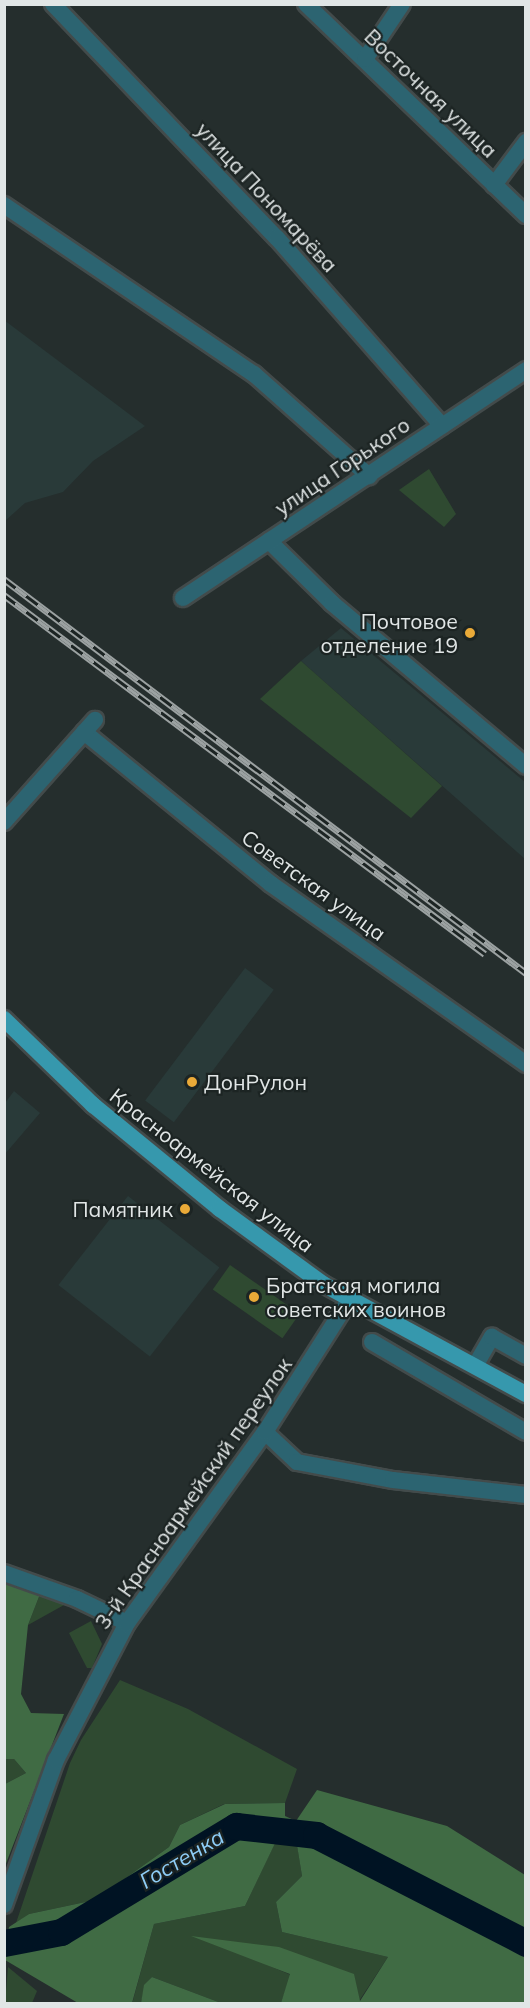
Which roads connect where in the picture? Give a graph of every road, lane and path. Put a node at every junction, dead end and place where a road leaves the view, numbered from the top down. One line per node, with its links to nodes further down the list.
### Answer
1 (53, 4): 10 (street, улица Пономарёва)
2 (306, 4): 4 (street, Восточная улица)
3 (402, 4): 4 (street)
4 (365, 59): 6 (street, Восточная улица)
5 (525, 142): 6 (street)
6 (494, 185): 8 (street, Восточная улица)
7 (4, 205): 11 (street)
8 (525, 214)
9 (525, 370): 10 (street, улица Горького)
10 (442, 426): 11 (street, улица Горького)
11 (369, 476): 12 (street, улица Горького)
12 (269, 541): 13 (street, улица Горького); 14 (street)
13 (183, 598)
14 (525, 766)
15 (4, 822): 17 (street, Советская улица)
16 (4, 1018): 18 (main road, Красноармейская улица)
17 (525, 1064)
18 (349, 1300): 21 (main road, Красноармейская улица); 23 (street, 3-й Красноармейский переулок)
19 (372, 1342): 24 (street)
20 (525, 1356): 21 (street)
21 (474, 1366): 22 (main road, Красноармейская улица)
22 (525, 1394)
23 (265, 1432): 25 (street); 27 (street, 3-й Красноармейский переулок)
24 (525, 1432)
25 (525, 1495)
26 (4, 1573): 27 (street)
27 (127, 1623): 28 (street, 3-й Красноармейский переулок)
28 (4, 1905)

